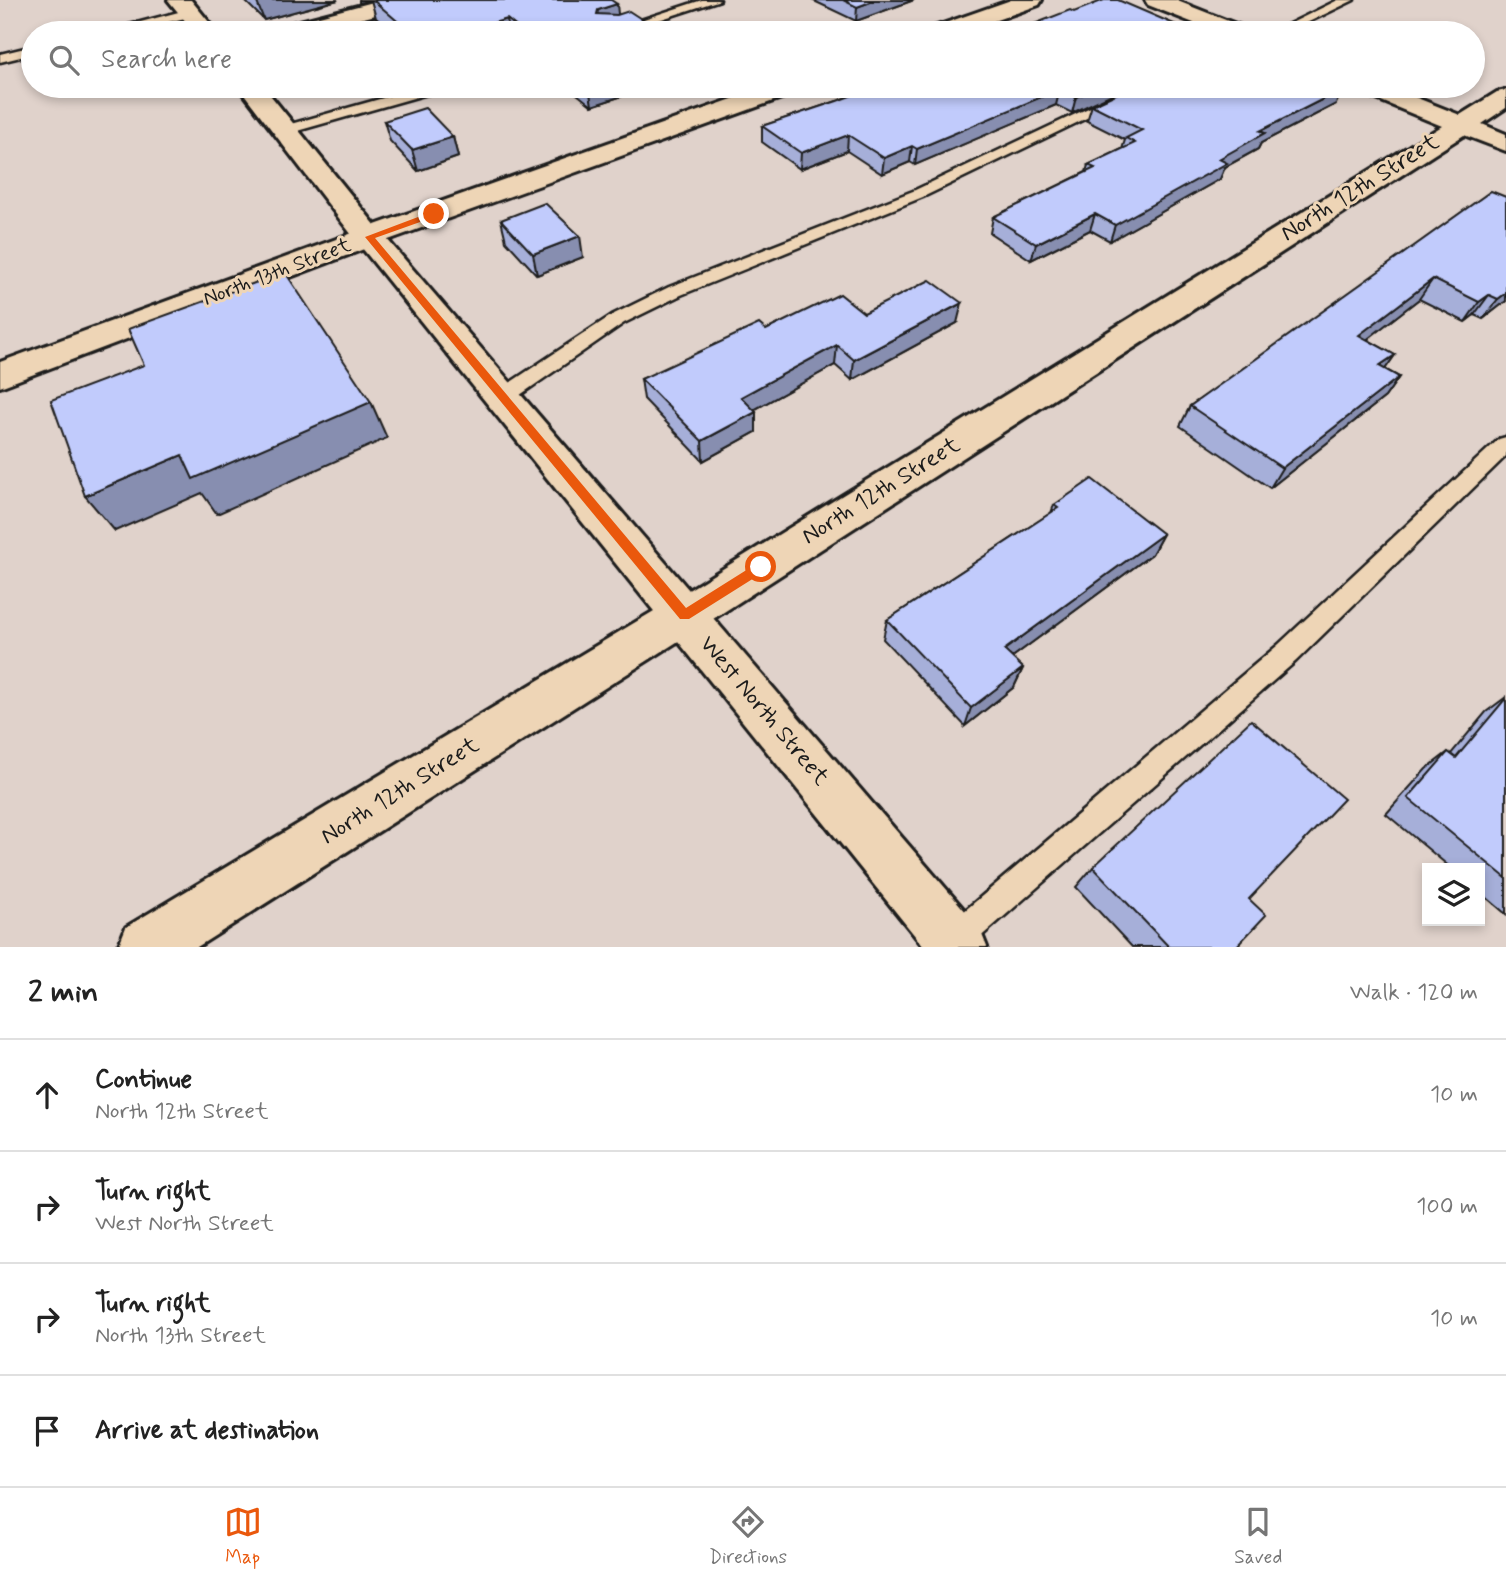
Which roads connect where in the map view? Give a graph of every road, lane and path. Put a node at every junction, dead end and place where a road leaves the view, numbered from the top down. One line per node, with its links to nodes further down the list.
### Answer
1 (406, 0): 9 (street)
2 (714, 0): 10 (lane)
3 (1031, 0): 11 (street)
4 (1156, 0): 12 (street)
5 (1348, 0): 13 (lane)
6 (184, 7): 7 (lane); 8 (street)
7 (141, 21)
8 (196, 21)
9 (326, 21)
10 (646, 21)
11 (972, 21)
12 (1208, 21)
13 (1303, 21)
14 (21, 53): 15 (lane)
15 (0, 58)
16 (1506, 97): 22 (street, North 12th Street)
17 (260, 98): 23 (street, West North Street)
18 (398, 98): 23 (lane)
19 (758, 98): 25 (street, North 13th Street)
20 (1116, 98): 27 (lane)
21 (1396, 98): 22 (street)
22 (1461, 124): 24 (street); 29 (street, North 12th Street)
23 (285, 130): 25 (street, West North Street)
24 (1506, 143)
25 (369, 237): 26 (street, North 13th Street); 27 (street, West North Street)
26 (0, 375)
27 (503, 397): 29 (street, West North Street)
28 (1506, 444): 30 (lane)
29 (684, 615): 30 (street, West North Street); 31 (street, North 12th Street)
30 (956, 944)
31 (146, 947)

